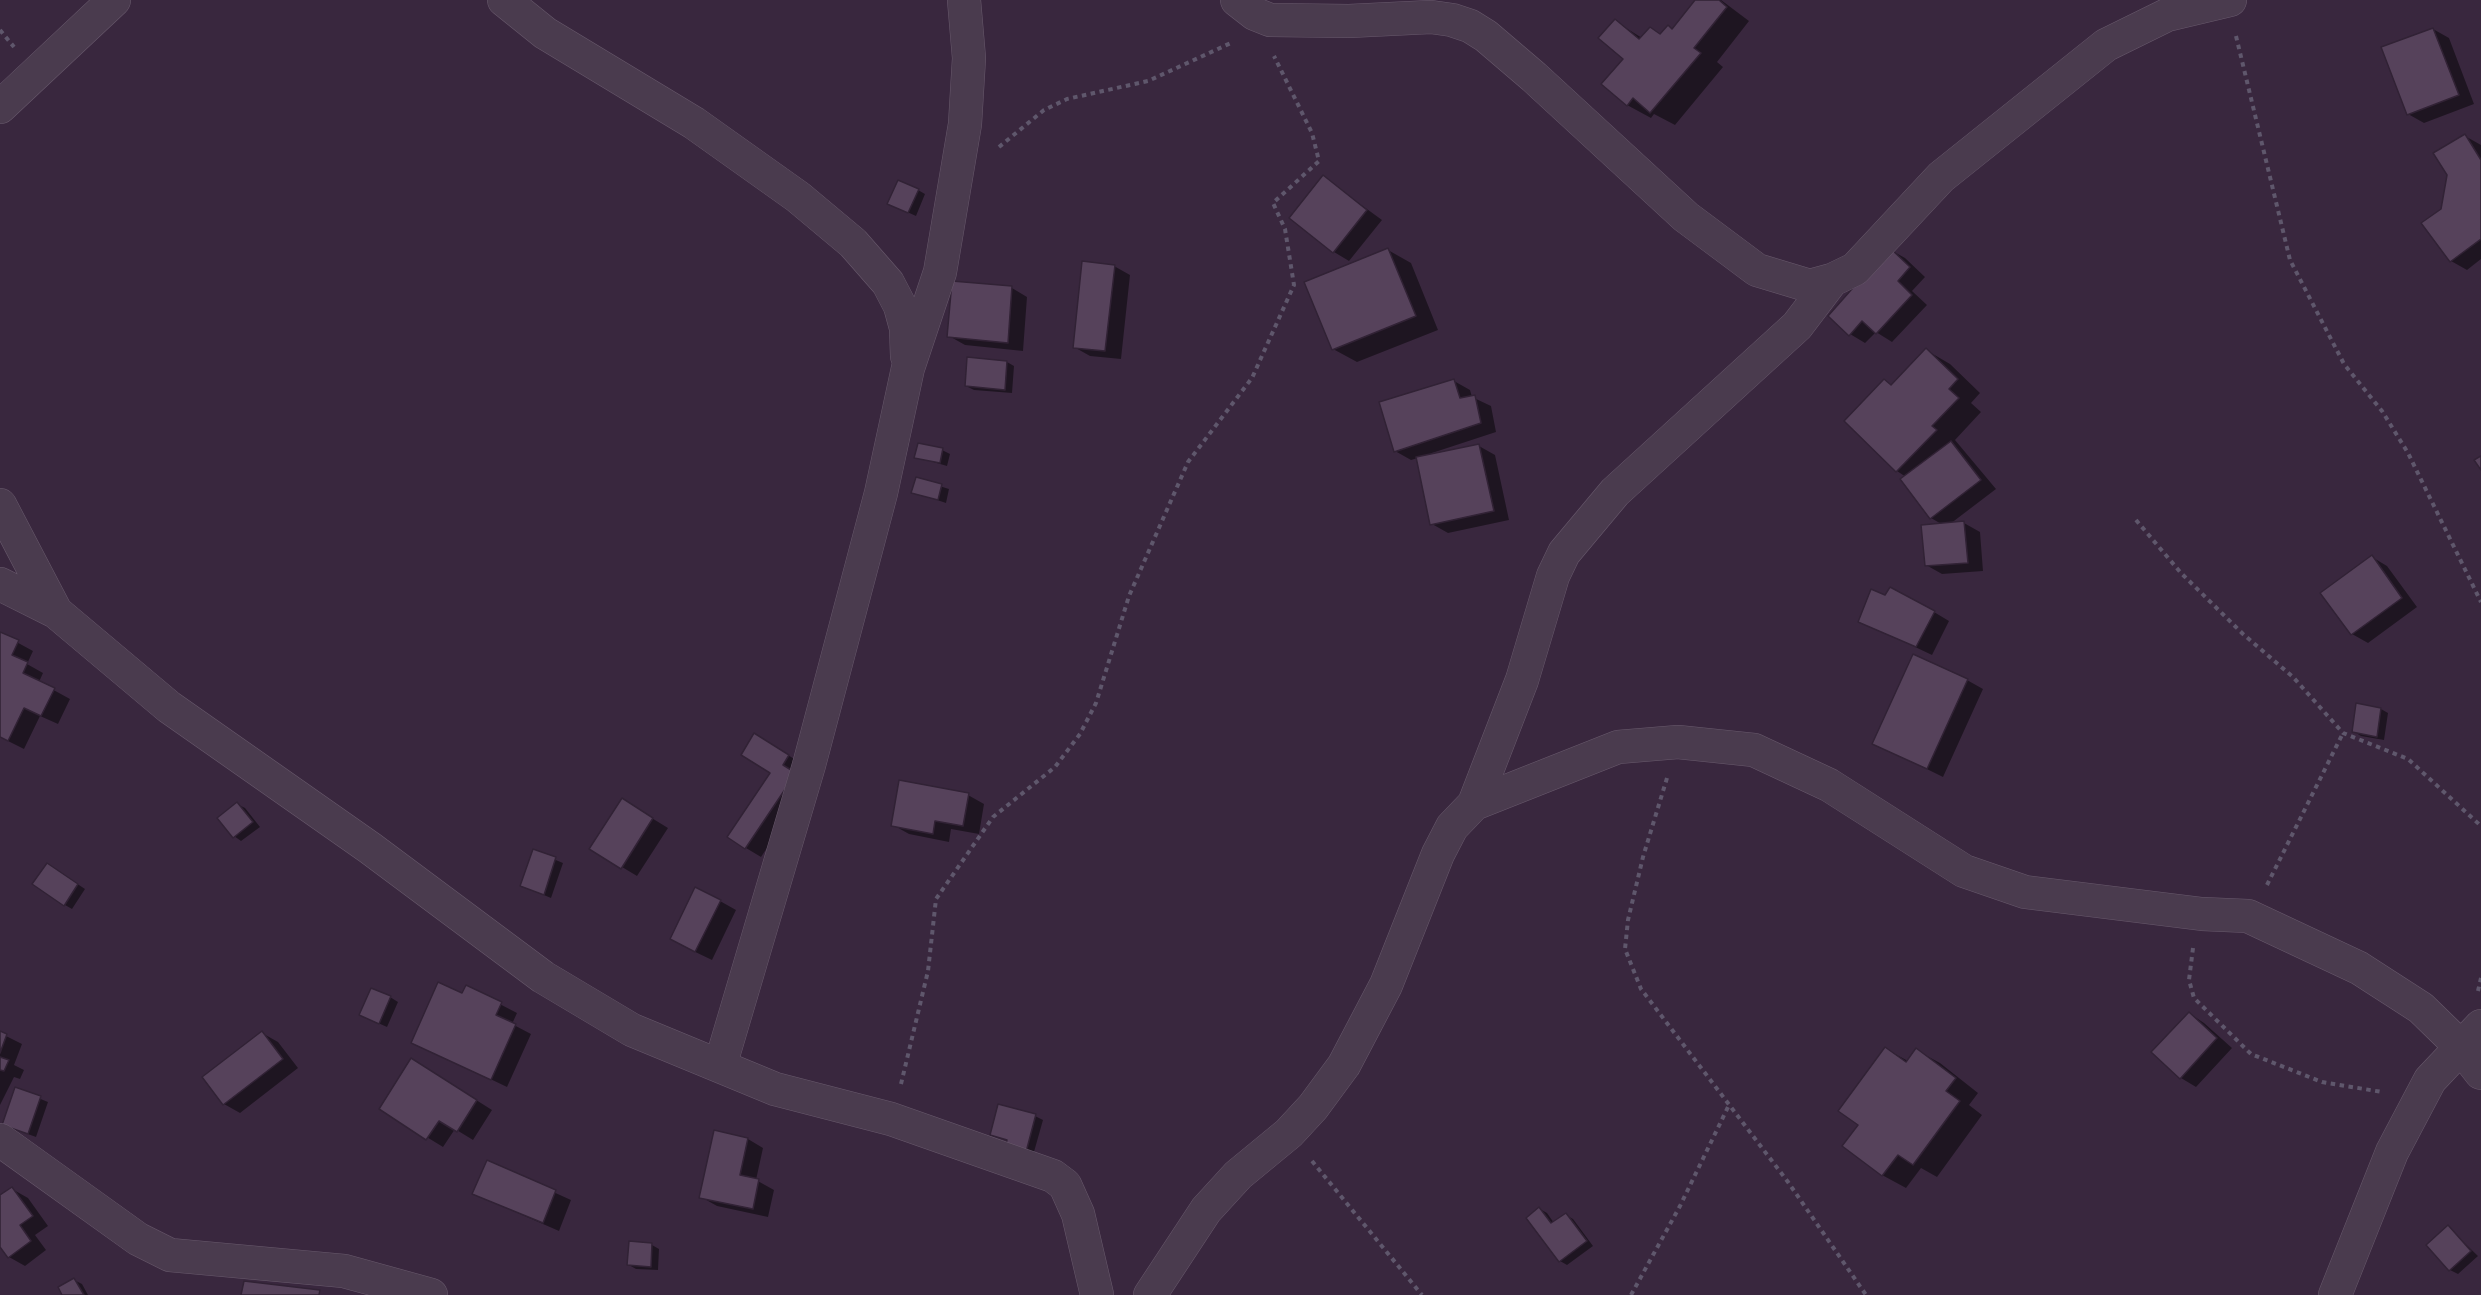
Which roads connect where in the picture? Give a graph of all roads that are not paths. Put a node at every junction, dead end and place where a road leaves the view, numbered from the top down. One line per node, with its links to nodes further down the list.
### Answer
1 (114, 0): 6 (street)
2 (504, 0): 8 (street)
3 (964, 0): 8 (street)
4 (2228, 1): 7 (street)
5 (1246, 7): 7 (street)
6 (0, 107)
7 (1832, 280): 12 (street)
8 (908, 368): 14 (street)
9 (0, 505): 11 (street)
10 (0, 584): 11 (street)
11 (56, 612): 14 (street)
12 (1474, 804): 13 (street); 19 (street)
13 (2471, 1036): 15 (street); 20 (street)
14 (720, 1066): 18 (street)
15 (2481, 1073)
16 (0, 1140): 17 (street)
17 (431, 1295)
18 (1097, 1295)
19 (1150, 1295)
20 (2336, 1295)

